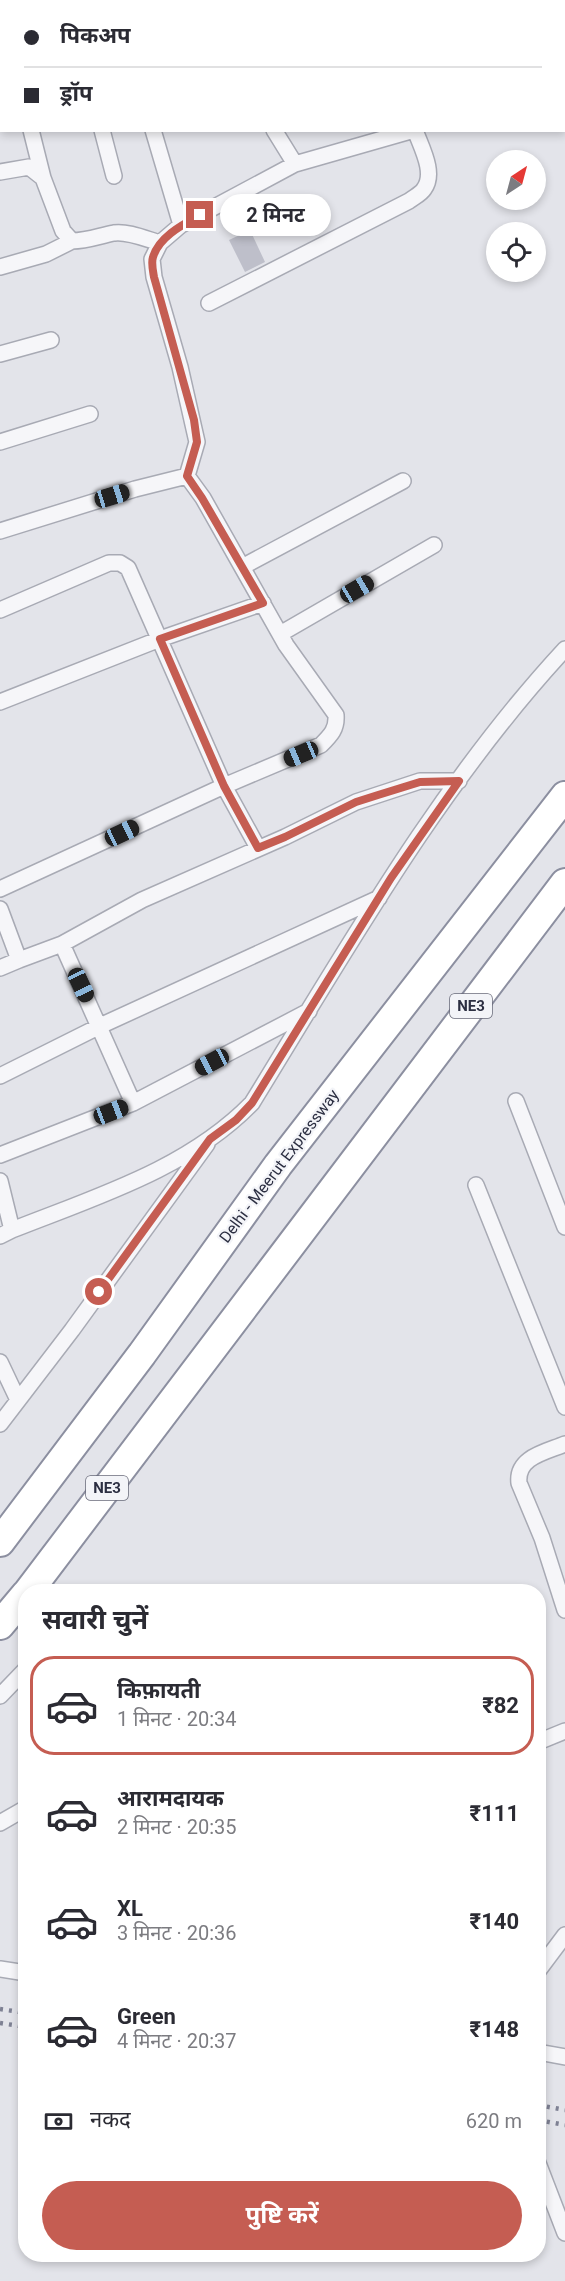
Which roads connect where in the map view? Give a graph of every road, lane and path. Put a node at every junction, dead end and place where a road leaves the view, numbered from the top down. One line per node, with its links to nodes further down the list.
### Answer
1 (32, 132): 10 (street)
2 (103, 132): 9 (street)
3 (154, 132): 11 (street)
4 (275, 132): 7 (street)
5 (408, 132): 7 (street)
6 (416, 132): 15 (street)
7 (295, 164): 11 (street)
8 (0, 171): 10 (street)
9 (114, 176)
10 (43, 178): 12 (street)
11 (181, 225): 13 (street)
12 (72, 241): 13 (street); 14 (street)
13 (160, 243): 20 (street)
14 (0, 267)
15 (209, 303)
16 (51, 340): 17 (street)
17 (0, 354)
18 (90, 414): 19 (street)
19 (0, 442)
20 (187, 476): 22 (street); 24 (street)
21 (403, 481): 24 (street)
22 (0, 531)
23 (434, 545): 27 (street)
24 (242, 567): 25 (street)
25 (263, 603): 27 (street); 28 (street)
26 (0, 610): 28 (street)
27 (280, 634): 32 (street)
28 (160, 639): 30 (street); 32 (street)
29 (565, 649): 31 (street)
30 (0, 702)
31 (459, 781): 34 (street); 37 (street)
32 (224, 786): 34 (street); 36 (street)
33 (565, 796): 58 (highway, Delhi - Meerut Expressway)
34 (258, 848): 39 (street)
35 (565, 883): 59 (highway, NE3)
36 (0, 889)
37 (379, 898): 42 (street); 43 (street)
38 (0, 909): 40 (street)
39 (62, 944): 40 (street); 43 (street)
40 (19, 960): 41 (street)
41 (0, 968)
42 (309, 1011): 46 (street); 47 (street)
43 (100, 1026): 44 (street); 46 (street)
44 (0, 1076)
45 (516, 1101): 51 (street)
46 (134, 1103): 48 (street)
47 (210, 1139): 52 (street); 54 (street)
48 (0, 1155)
49 (0, 1181): 52 (street)
50 (476, 1185): 55 (street)
51 (565, 1227)
52 (6, 1233)
53 (0, 1362): 54 (street)
54 (18, 1400): 56 (street)
55 (565, 1407)
56 (0, 1424)
57 (565, 1444): 61 (street)
58 (0, 1542)
59 (33, 1584)
60 (18, 1603): 62 (highway, NE3)
61 (565, 1610)
62 (0, 1626)
63 (18, 1677): 64 (street)
64 (0, 1696)
65 (565, 1731): 66 (street)
66 (546, 1739)
67 (18, 1812): 68 (street)
68 (0, 1822)
69 (565, 1935): 70 (street)
70 (546, 1960)
71 (0, 1969): 72 (street)
72 (18, 1972)
73 (546, 2053): 74 (street)
74 (565, 2057)
75 (546, 2184): 76 (street)
76 (565, 2233)

